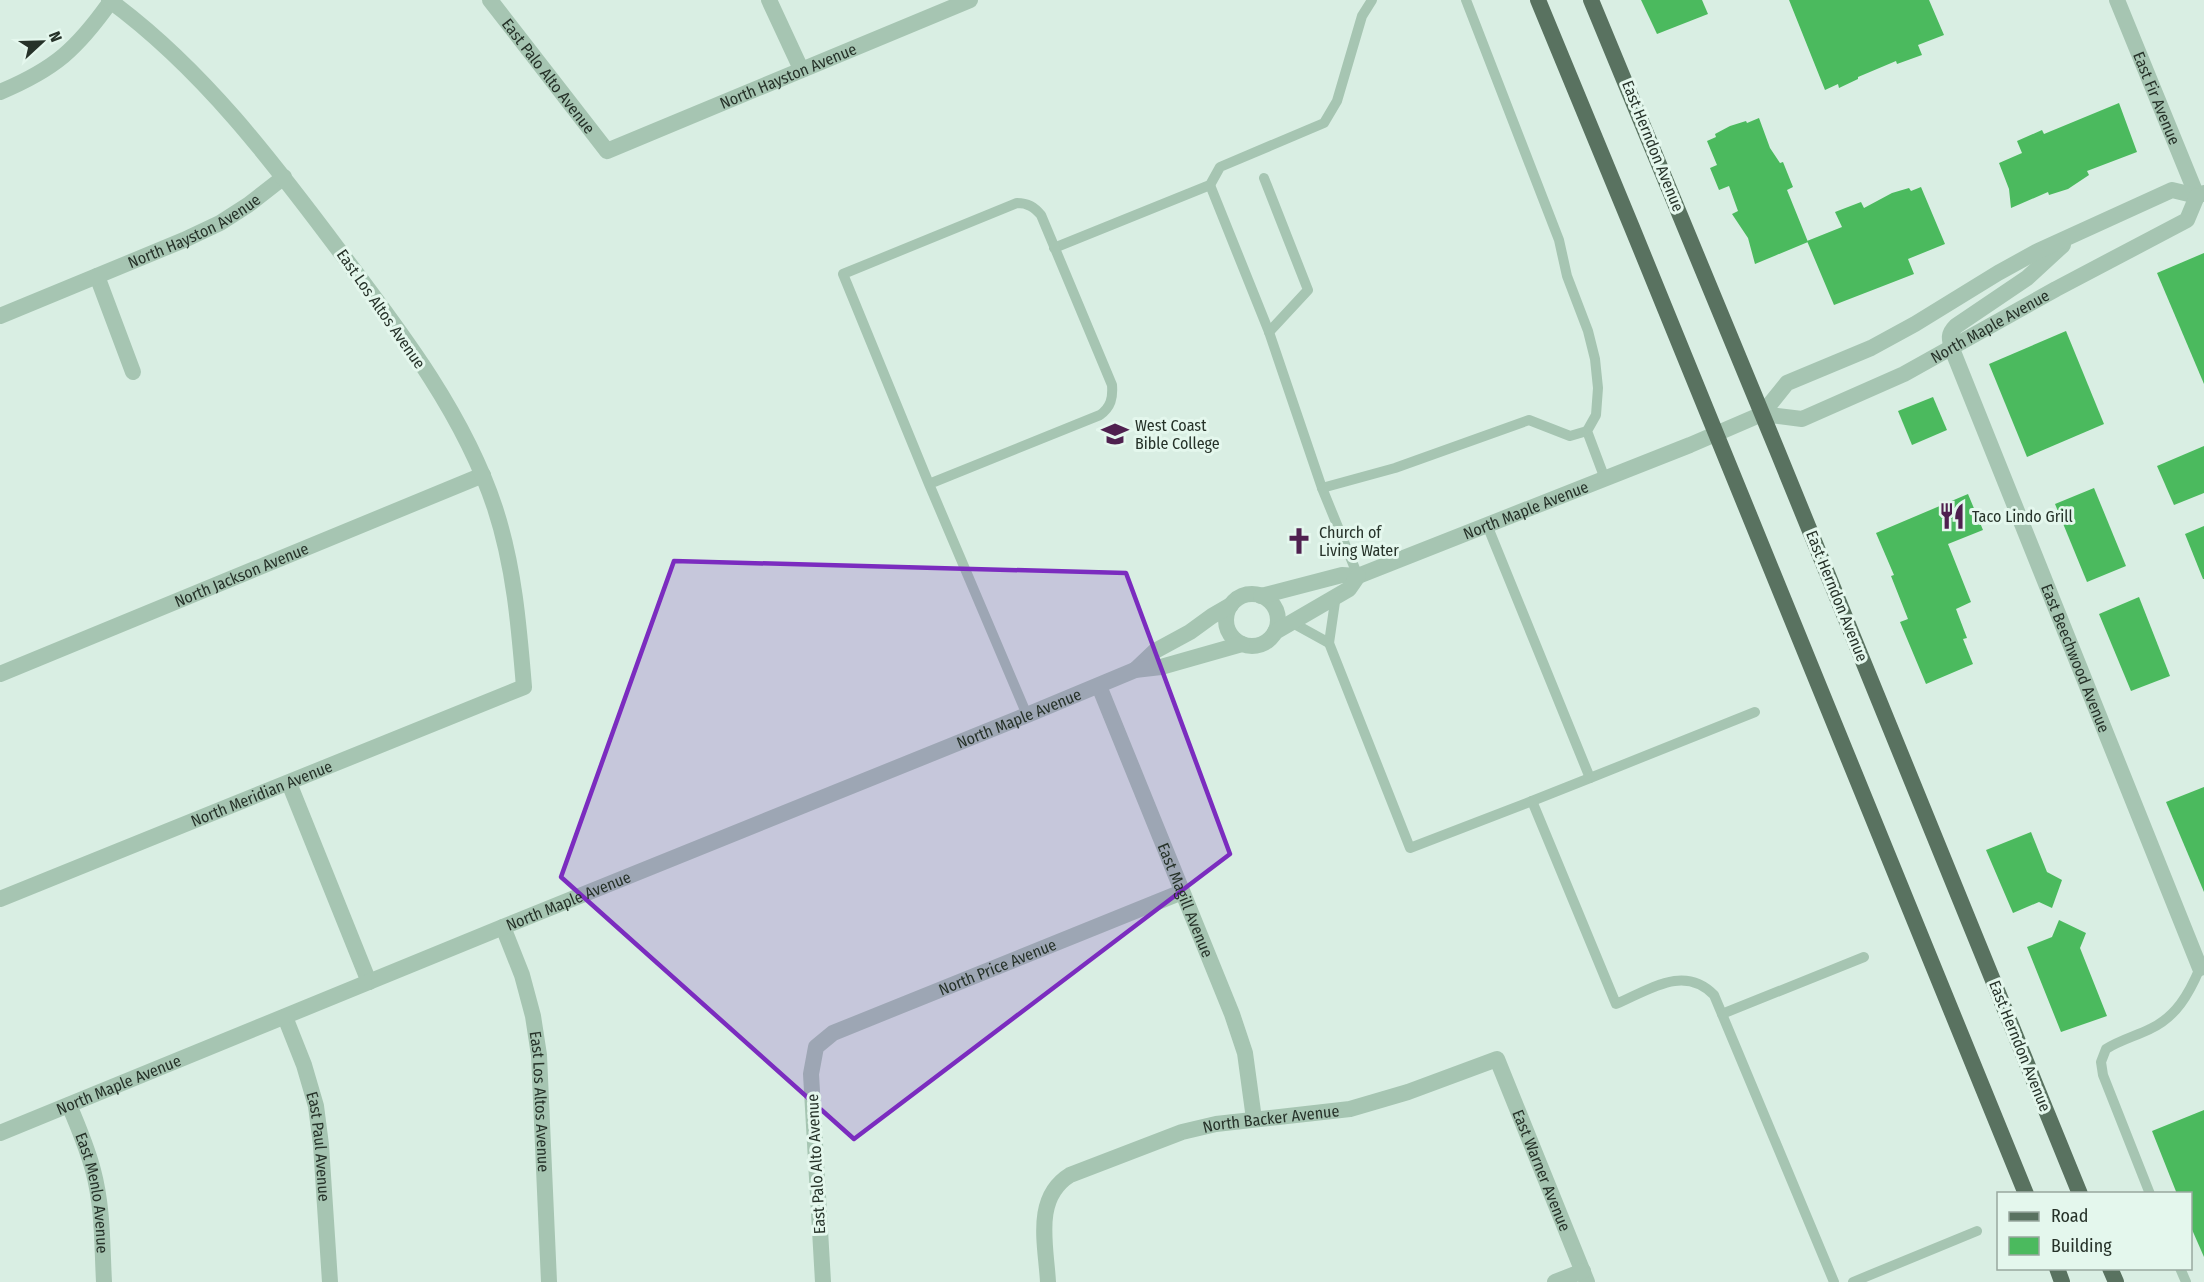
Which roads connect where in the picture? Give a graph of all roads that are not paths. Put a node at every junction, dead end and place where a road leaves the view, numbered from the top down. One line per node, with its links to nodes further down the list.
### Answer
1 (490, 0): 12 (street, East Palo Alto Avenue)
2 (769, 0): 10 (street)
3 (970, 0): 10 (street, North Hayston Avenue)
4 (1372, 0): 15 (lane)
5 (1466, 0): 25 (lane)
6 (1538, 0): 26 (main road)
7 (1591, 0): 24 (main road, East Herndon Avenue)
8 (2117, 0): 16 (street, East Fir Avenue)
9 (110, 1): 11 (street); 13 (street, East Los Altos Avenue)
10 (801, 69): 12 (street, North Hayston Avenue)
11 (0, 92)
12 (607, 151)
13 (284, 177): 19 (street, North Hayston Avenue); 27 (street, East Los Altos Avenue)
14 (1264, 178): 21 (lane)
15 (1210, 185): 18 (lane); 21 (lane)
16 (2201, 194): 17 (street, North Maple Avenue); 22 (street, North Maple Avenue)
17 (2078, 232): 22 (street); 24 (street, North Maple Avenue)
18 (1054, 248): 29 (lane); 29 (lane)
19 (97, 276): 20 (street, North Hayston Avenue); 23 (street)
20 (0, 316)
21 (1269, 332): 30 (lane)
22 (1952, 349): 24 (street, North Maple Avenue); 53 (street, East Beechwood Avenue)
23 (133, 372)
24 (1762, 414): 26 (street, North Maple Avenue); 63 (main road, East Herndon Avenue)
25 (1587, 431): 28 (lane); 30 (lane)
26 (1718, 433): 28 (street, North Maple Avenue); 62 (main road)
27 (483, 475): 41 (street, North Jackson Avenue); 43 (street, East Los Altos Avenue)
28 (1605, 478): 31 (street, North Maple Avenue)
29 (929, 484): 45 (lane)
30 (1323, 488): 32 (lane)
31 (1487, 525): 32 (street, North Maple Avenue); 46 (lane)
32 (1358, 576): 33 (street, North Maple Avenue); 34 (street, North Maple Avenue)
33 (1336, 595): 36 (street, North Maple Avenue); 38 (lane)
34 (1261, 596): 35 (street, North Maple Avenue); 37 (street)
35 (1231, 605): 39 (street); 40 (street, North Maple Avenue)
36 (1291, 622): 37 (street, North Maple Avenue); 38 (lane)
37 (1275, 632): 39 (street, North Maple Avenue)
38 (1329, 643): 48 (lane)
39 (1242, 644): 40 (street, North Maple Avenue)
40 (1135, 670): 42 (street, North Maple Avenue)
41 (0, 674)
42 (1099, 686): 45 (street, North Maple Avenue); 49 (street, East Magill Avenue)
43 (524, 687): 47 (street, North Meridian Avenue)
44 (1755, 712): 46 (lane)
45 (1027, 716): 51 (street, North Maple Avenue)
46 (1590, 778): 48 (lane)
47 (289, 783): 50 (street, North Meridian Avenue); 54 (street)
48 (1532, 801): 55 (lane)
49 (1182, 892): 57 (street, North Price Avenue); 60 (street, East Magill Avenue)
50 (0, 899)
51 (503, 927): 54 (street, North Maple Avenue); 69 (street, East Los Altos Avenue)
52 (1864, 957): 55 (lane)
53 (2202, 967): 64 (lane)
54 (369, 982): 56 (street, North Maple Avenue)
55 (1722, 1014): 73 (lane)
56 (285, 1017): 59 (street, North Maple Avenue); 68 (street, East Paul Avenue)
57 (816, 1047): 70 (street, East Palo Alto Avenue)
58 (1497, 1059): 60 (street, North Backer Avenue); 66 (street, East Warner Avenue)
59 (69, 1105): 61 (street, North Maple Avenue); 67 (street, East Menlo Avenue)
60 (1254, 1119): 71 (street, North Backer Avenue)
61 (0, 1133)
62 (2025, 1192)
63 (2079, 1192)
64 (2149, 1192)
65 (1977, 1231): 74 (lane)
66 (1585, 1277): 72 (street)
67 (104, 1282)
68 (330, 1282)
69 (549, 1282)
70 (823, 1282)
71 (1048, 1282)
72 (1555, 1282)
73 (1834, 1282)
74 (1853, 1282)

